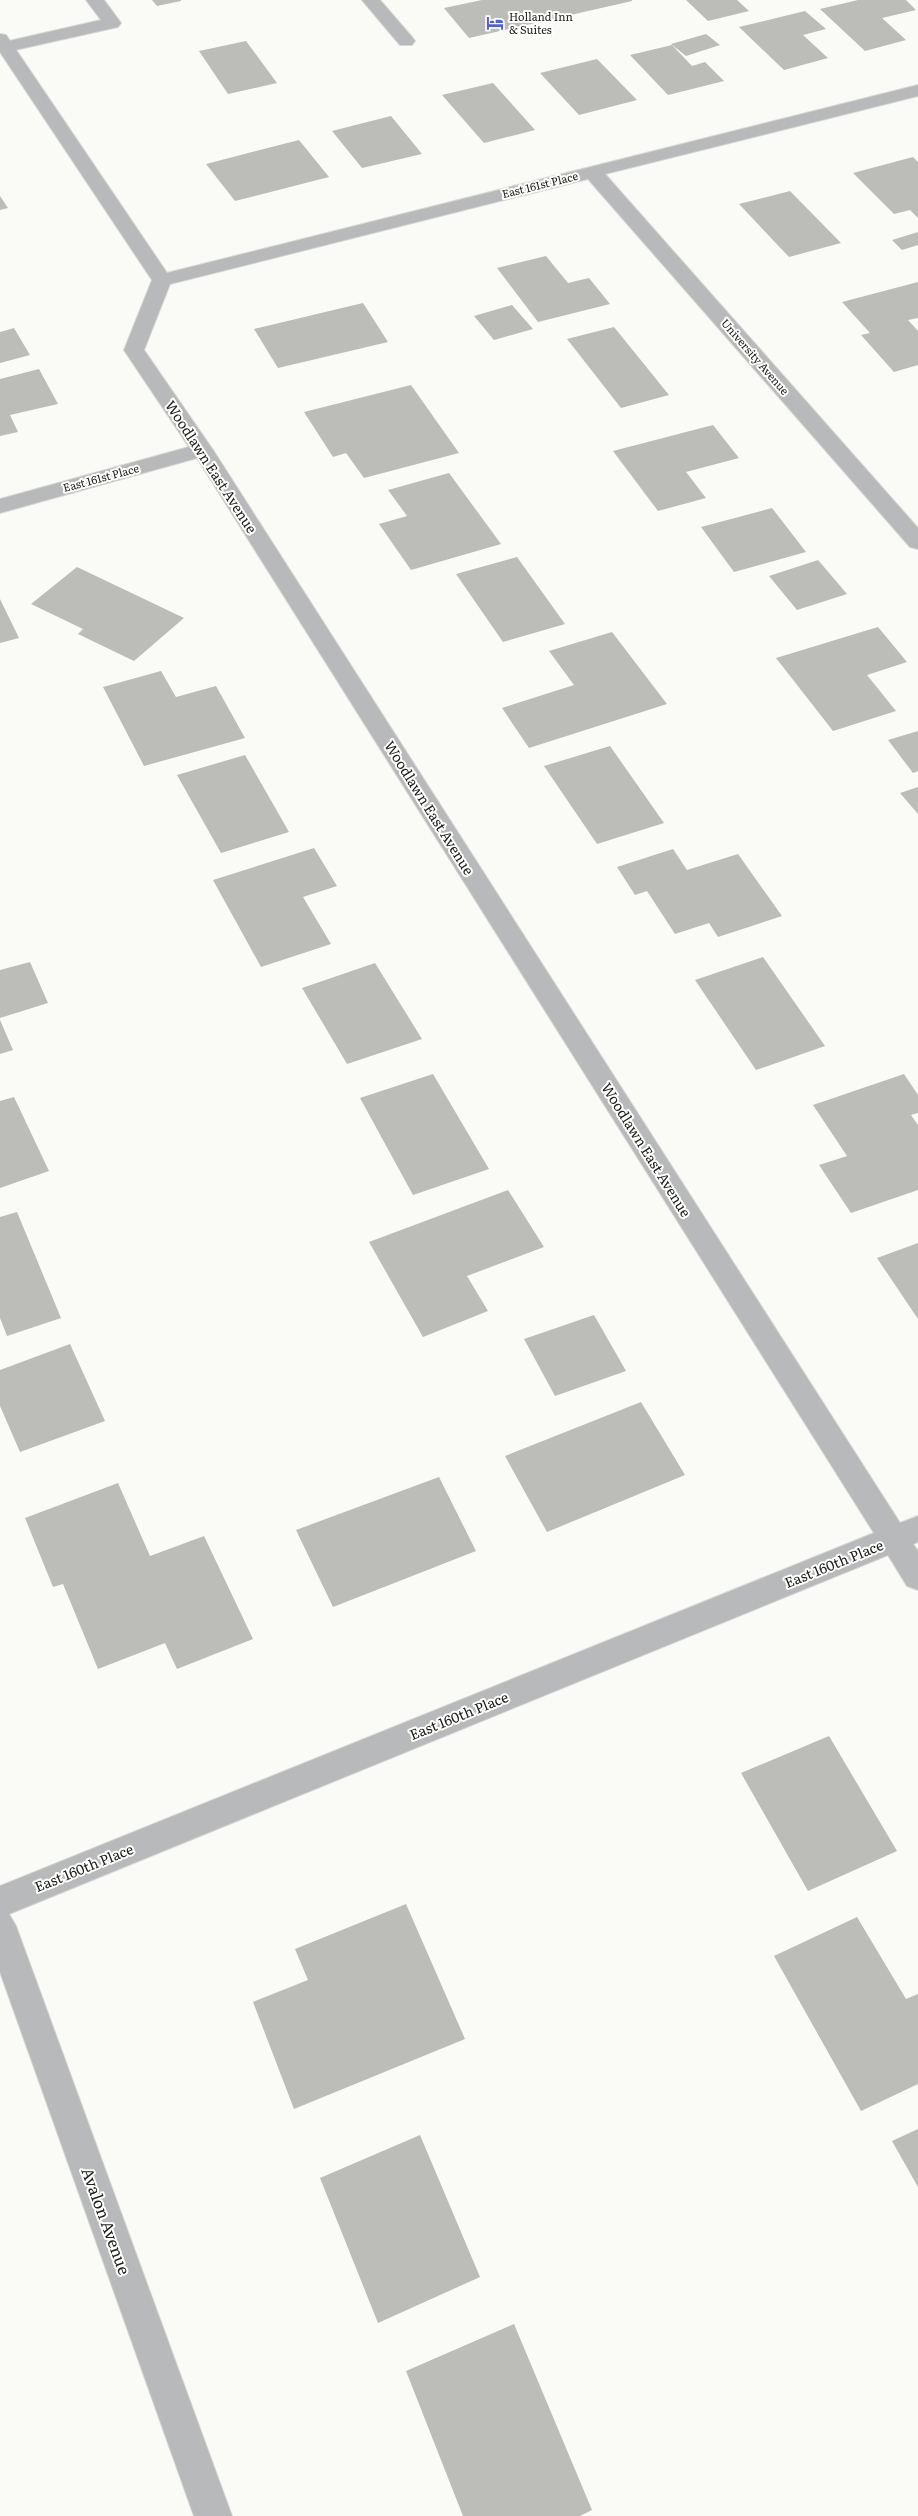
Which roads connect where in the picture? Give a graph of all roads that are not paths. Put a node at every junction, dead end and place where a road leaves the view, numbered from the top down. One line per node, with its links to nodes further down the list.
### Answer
1 (95, 0): 4 (street)
2 (371, 0): 3 (street)
3 (406, 41)
4 (2, 42): 7 (street)
5 (918, 90): 6 (street, East 161st Place)
6 (593, 172): 7 (street, East 161st Place); 10 (street, University Avenue)
7 (162, 280): 8 (street, Woodlawn East Avenue)
8 (202, 450): 9 (street, East 161st Place); 11 (street, Woodlawn East Avenue)
9 (0, 506)
10 (918, 542)
11 (906, 1534): 12 (street, Woodlawn East Avenue); 13 (street, East 160th Place)
12 (918, 1577)
13 (0, 1902)
14 (0, 1926): 15 (street, Avalon Avenue)
15 (213, 2516)

